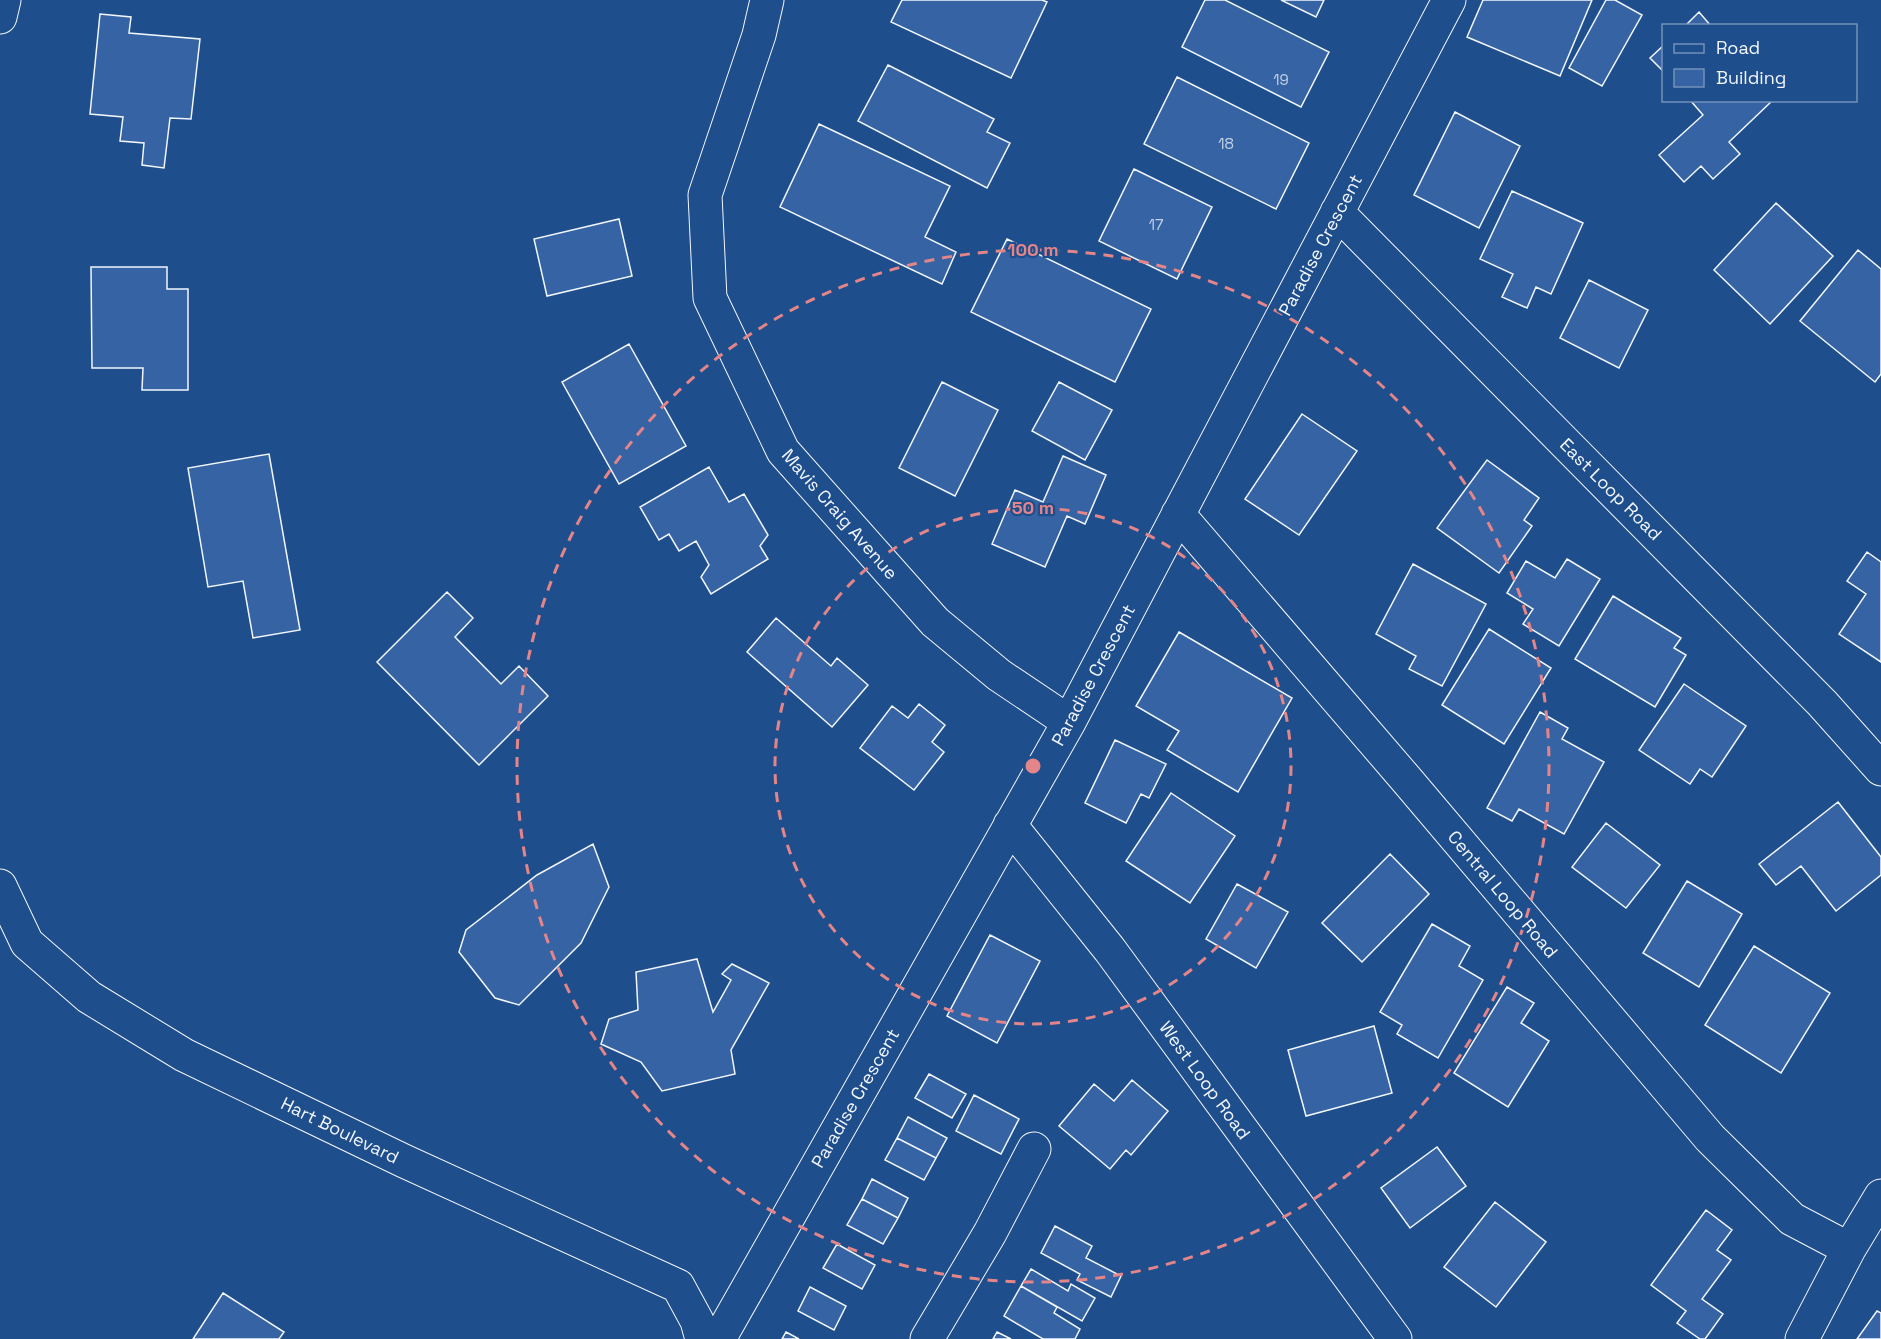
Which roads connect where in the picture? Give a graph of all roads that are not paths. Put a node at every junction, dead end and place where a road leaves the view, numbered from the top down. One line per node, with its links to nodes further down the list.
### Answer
1 (4, 0): 4 (street)
2 (766, 0): 7 (street, Mavis Craig Avenue)
3 (1449, 0): 5 (street, Paradise Crescent)
4 (0, 17)
5 (1337, 212): 6 (street, Paradise Crescent); 8 (street, East Loop Road)
6 (1178, 514): 7 (street, Paradise Crescent); 13 (street, Central Loop Road)
7 (1069, 722): 9 (street, Paradise Crescent)
8 (1881, 769)
9 (1010, 825): 15 (street, Paradise Crescent); 17 (street, West Loop Road)
10 (0, 886): 14 (street, Hart Boulevard)
11 (1034, 1149): 16 (street)
12 (1881, 1196): 13 (street)
13 (1849, 1249): 18 (street)
14 (702, 1339)
15 (718, 1339)
16 (927, 1339)
17 (1395, 1339)
18 (1802, 1339)

